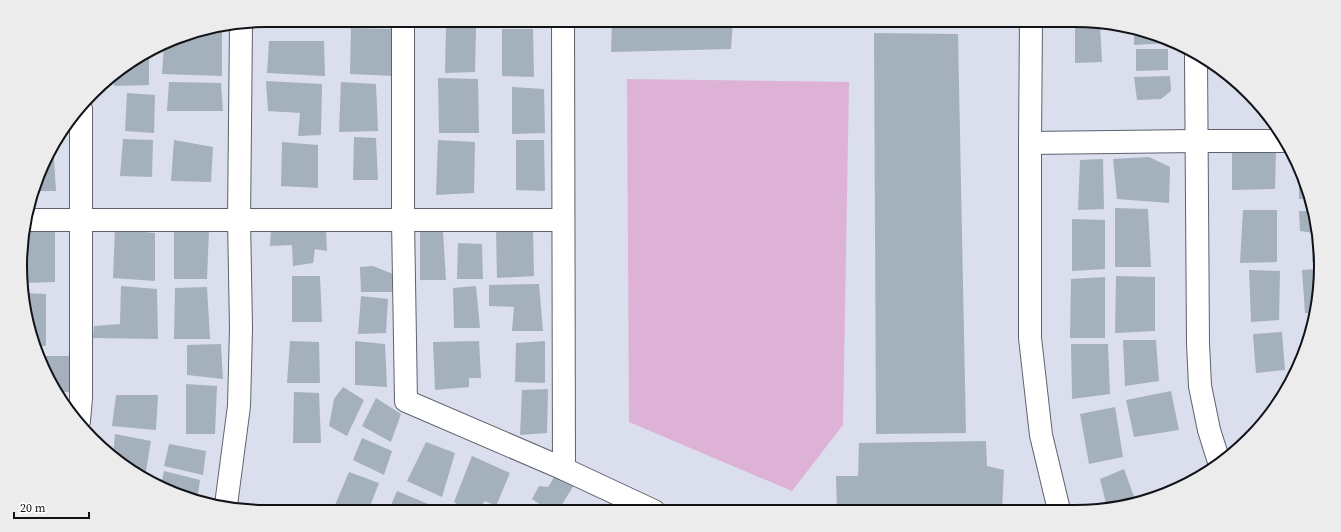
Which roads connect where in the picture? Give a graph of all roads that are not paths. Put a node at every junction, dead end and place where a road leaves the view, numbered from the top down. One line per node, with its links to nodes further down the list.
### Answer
1 (403, 27): 13 (street)
2 (563, 27): 14 (street)
3 (1031, 27): 9 (street)
4 (241, 29): 12 (street)
5 (1196, 60): 7 (street)
6 (81, 114): 11 (street)
7 (1196, 140): 8 (street); 9 (street); 16 (street)
8 (1279, 141)
9 (1030, 143): 20 (street)
10 (32, 220): 11 (street)
11 (81, 220): 12 (street); 15 (street)
12 (239, 220): 13 (street); 18 (street)
13 (403, 220): 14 (street); 17 (street)
14 (563, 220): 17 (street)
15 (79, 415)
16 (1218, 458)
17 (564, 469): 19 (street)
18 (226, 501)
19 (641, 505)
20 (1058, 505)

